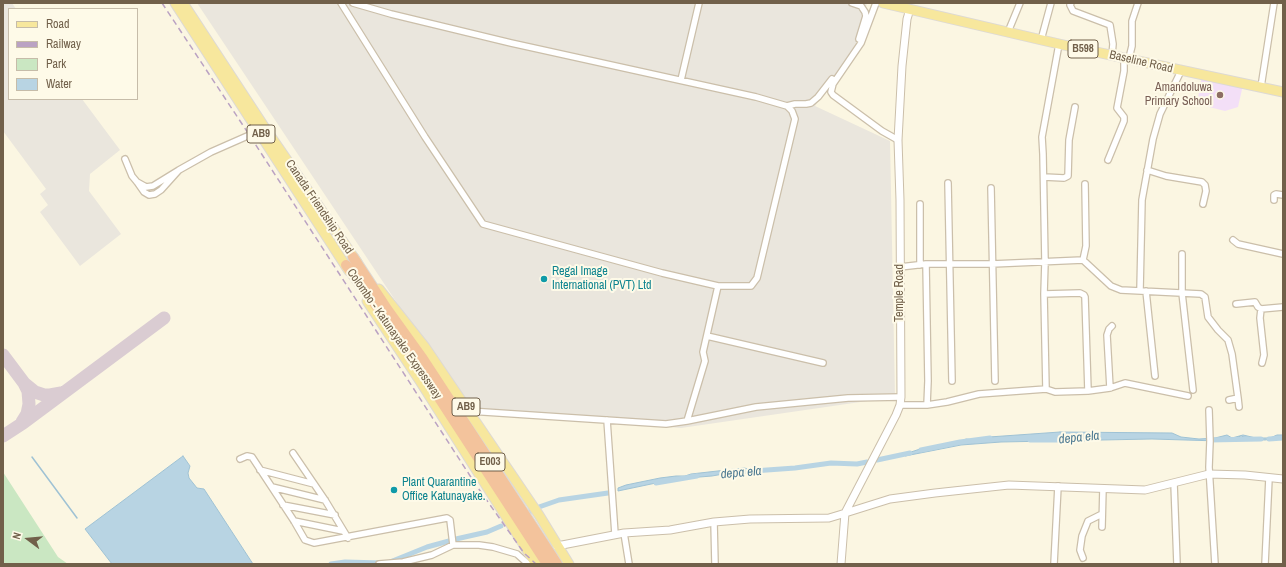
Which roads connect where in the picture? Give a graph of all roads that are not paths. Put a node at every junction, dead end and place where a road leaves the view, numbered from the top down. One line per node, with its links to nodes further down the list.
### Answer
1 (175, 3): 26 (main road, Canada Friendship Road / AB9)
2 (184, 3): 26 (main road, Canada Friendship Road / AB9)
3 (341, 3): 50 (street)
4 (353, 3): 21 (street)
5 (699, 3): 21 (street)
6 (852, 3): 24 (street)
7 (876, 3): 27 (street)
8 (883, 3): 14 (main road, Baseline Road / B598)
9 (1020, 3): 15 (street)
10 (1051, 3): 16 (street)
11 (1071, 3): 18 (street)
12 (1138, 3): 19 (street)
13 (1274, 3): 22 (street)
14 (916, 8): 15 (main road, Baseline Road / B598); 27 (street, Temple Road)
15 (1008, 32): 16 (main road, Baseline Road / B598)
16 (1041, 40): 17 (main road, Baseline Road / B598)
17 (1059, 44): 18 (main road, Baseline Road / B598); 31 (street)
18 (1112, 55): 19 (main road, Baseline Road / B598)
19 (1126, 58): 20 (main road, Baseline Road / B598); 29 (street)
20 (1181, 71): 22 (main road, Baseline Road / B598); 30 (street)
21 (681, 80): 24 (street)
22 (1261, 87): 23 (main road, Baseline Road / B598)
23 (1283, 92)
24 (786, 106): 50 (street)
25 (1075, 107): 31 (street)
26 (262, 130): 28 (street); 42 (main road, Canada Friendship Road / AB9); 48 (main road, Canada Friendship Road / AB9)
27 (898, 140): 49 (street, Temple Road)
28 (125, 159)
29 (1108, 160)
30 (1147, 170): 38 (street); 51 (street)
31 (1044, 178): 44 (street)
32 (948, 183): 46 (street)
33 (1084, 184): 43 (street)
34 (991, 188): 47 (street)
35 (1283, 195): 36 (street)
36 (1274, 200)
37 (920, 204): 45 (street)
38 (1203, 204)
39 (1233, 240): 41 (street)
40 (1182, 254): 53 (street)
41 (1283, 254)
42 (353, 257): 59 (highway, Colombo - Katunayake Expressway / E003); 77 (main road, Canada Friendship Road / AB9)
43 (1083, 260): 44 (street); 51 (street)
44 (1045, 262): 47 (street); 52 (street)
45 (923, 264): 46 (street); 49 (street); 74 (street)
46 (949, 264): 47 (street); 63 (street)
47 (992, 264): 64 (street)
48 (346, 265): 59 (highway, Colombo - Katunayake Expressway / E003); 108 (main road, Canada Friendship Road / AB9)
49 (900, 267): 70 (street, Temple Road)
50 (718, 286): 58 (street)
51 (1143, 291): 53 (street); 62 (street)
52 (1044, 294): 66 (street); 68 (street)
53 (1182, 294): 67 (street); 71 (street)
54 (1236, 304): 56 (street)
55 (1283, 307): 56 (street)
56 (1261, 309): 61 (street)
57 (1112, 326): 65 (street)
58 (706, 336): 60 (street); 79 (street)
59 (421, 362): 109 (highway, Colombo - Katunayake Expressway / E003); 110 (highway, Colombo - Katunayake Expressway / E003)
60 (823, 363)
61 (1262, 363)
62 (1155, 376)
63 (952, 381)
64 (995, 381)
65 (1110, 388): 68 (street); 69 (street)
66 (1046, 389): 68 (street); 74 (street)
67 (1193, 390)
68 (1088, 391)
69 (1188, 396)
70 (901, 397): 73 (street, Temple Road); 79 (street)
71 (1238, 398): 72 (street); 75 (street)
72 (1229, 400)
73 (900, 405): 74 (street); 93 (street, Temple Road)
74 (927, 405)
75 (1239, 407)
76 (1209, 410): 83 (street)
77 (469, 411): 78 (street); 104 (main road, Canada Friendship Road / AB9)
78 (607, 420): 79 (street); 101 (street)
79 (687, 421)
80 (293, 453): 87 (street)
81 (240, 459): 82 (street)
82 (260, 470): 87 (street); 89 (street)
83 (1209, 474): 84 (street); 86 (street); 117 (street)
84 (1269, 478): 85 (street); 118 (street)
85 (1283, 479)
86 (1174, 483): 90 (street); 116 (street)
87 (314, 484): 91 (street)
88 (1058, 486): 90 (street); 93 (street); 115 (street)
89 (272, 487): 91 (street); 92 (street)
90 (1103, 488): 94 (street)
91 (326, 500): 95 (street)
92 (283, 505): 95 (street); 96 (street)
93 (845, 513): 97 (street); 114 (street, Temple Road)
94 (1102, 514): 98 (street); 105 (street)
95 (335, 515): 99 (street)
96 (294, 521): 99 (street); 102 (street)
97 (714, 522): 100 (street); 113 (street)
98 (1102, 527)
99 (343, 531): 102 (street)
100 (624, 533): 101 (street); 112 (street)
101 (615, 534): 104 (street)
102 (348, 538): 103 (street)
103 (453, 545): 106 (street); 107 (street)
104 (557, 546): 111 (main road, Canada Friendship Road / AB9)
105 (1083, 558)
106 (379, 564)
107 (528, 564)
108 (536, 564)
109 (547, 564)
110 (557, 564)
111 (569, 564)
112 (629, 564)
113 (716, 564)
114 (841, 564)
115 (1054, 564)
116 (1176, 564)
117 (1216, 564)
118 (1265, 564)

